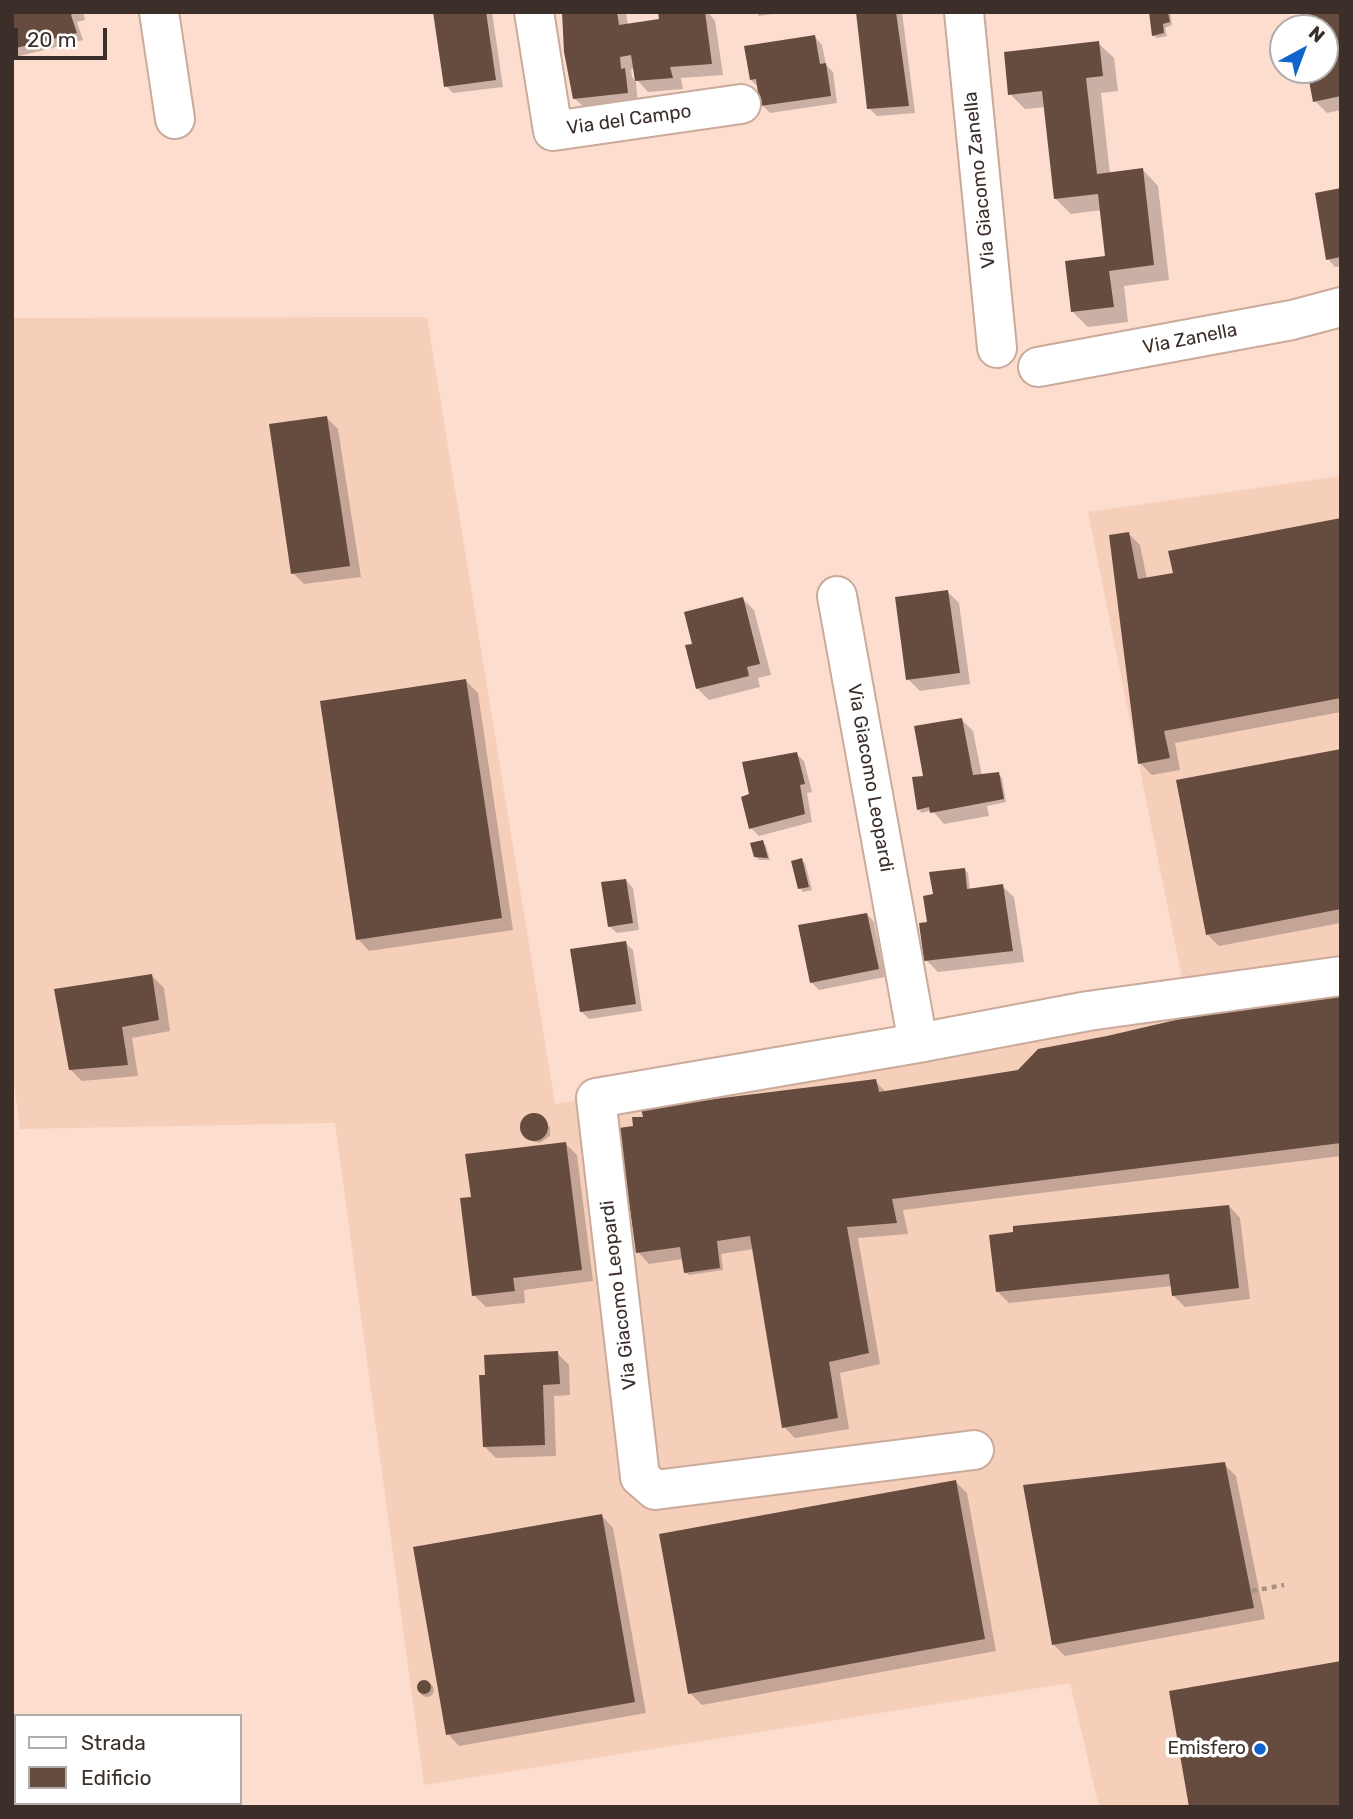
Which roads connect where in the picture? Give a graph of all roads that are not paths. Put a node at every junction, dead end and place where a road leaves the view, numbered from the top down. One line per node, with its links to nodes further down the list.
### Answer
1 (159, 12): 5 (street)
2 (534, 12): 4 (street, Via del Campo)
3 (964, 12): 7 (street, Via Giacomo Zanella)
4 (741, 104)
5 (175, 119)
6 (1341, 307): 8 (street, Via Zanella)
7 (997, 348)
8 (1038, 367)
9 (837, 596): 11 (street, Via Giacomo Leopardi)
10 (1341, 976): 11 (street, Via Giacomo Leopardi)
11 (918, 1043): 12 (street, Via Giacomo Leopardi)
12 (974, 1450)

